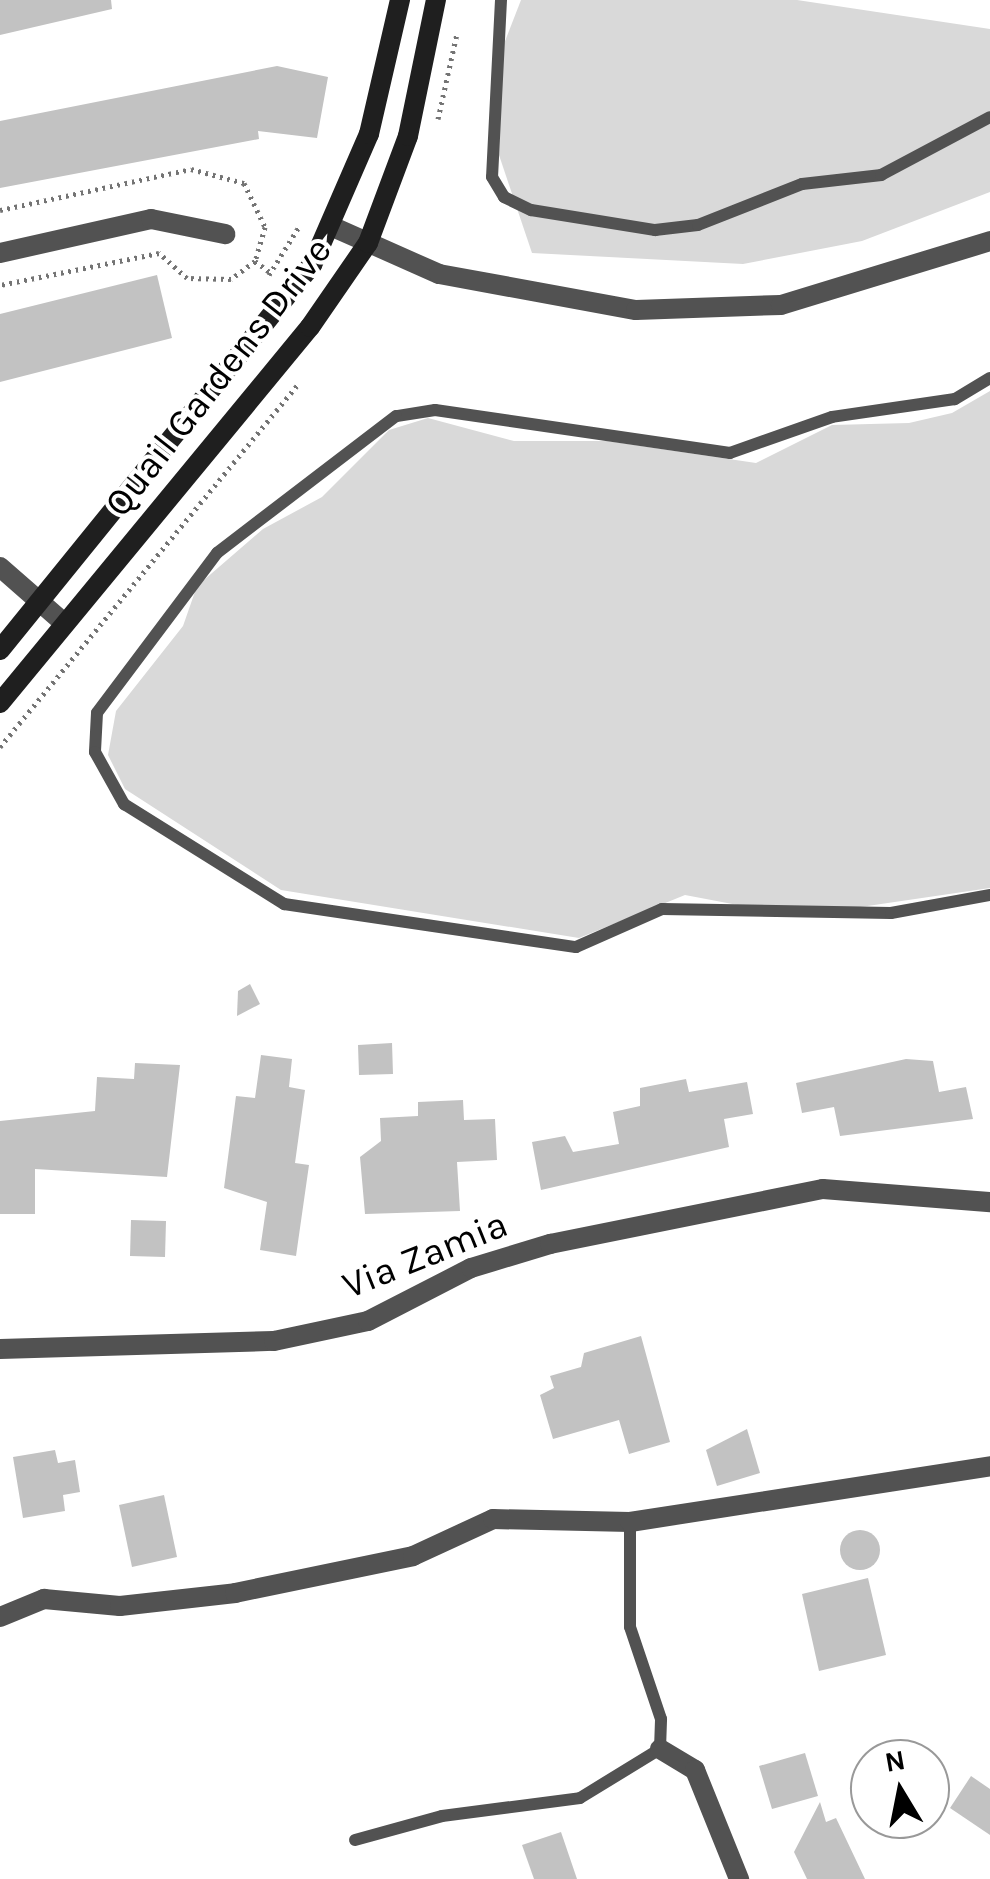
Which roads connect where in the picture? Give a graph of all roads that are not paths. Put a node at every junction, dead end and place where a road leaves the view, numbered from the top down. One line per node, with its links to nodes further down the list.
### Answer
1 (400, 0): 5 (main road, Quail Gardens Drive)
2 (436, 0): 8 (main road, Quail Gardens Drive)
3 (501, 0): 4 (lane)
4 (990, 117)
5 (332, 227): 8 (street); 12 (main road, Quail Gardens Drive)
6 (225, 234): 9 (street)
7 (990, 241): 8 (street)
8 (368, 243): 13 (main road, Quail Gardens Drive)
9 (0, 252)
10 (990, 378): 16 (lane)
11 (0, 568): 12 (street)
12 (40, 602): 13 (street); 14 (main road, Quail Gardens Drive)
13 (65, 624): 15 (main road, Quail Gardens Drive)
14 (0, 650)
15 (0, 703)
16 (990, 895)
17 (990, 1202): 18 (street, Via Zamia)
18 (0, 1349)
19 (990, 1466): 20 (street)
20 (630, 1522): 21 (street); 22 (lane)
21 (0, 1618)
22 (660, 1749): 23 (lane); 24 (street)
23 (355, 1840)
24 (740, 1879)

